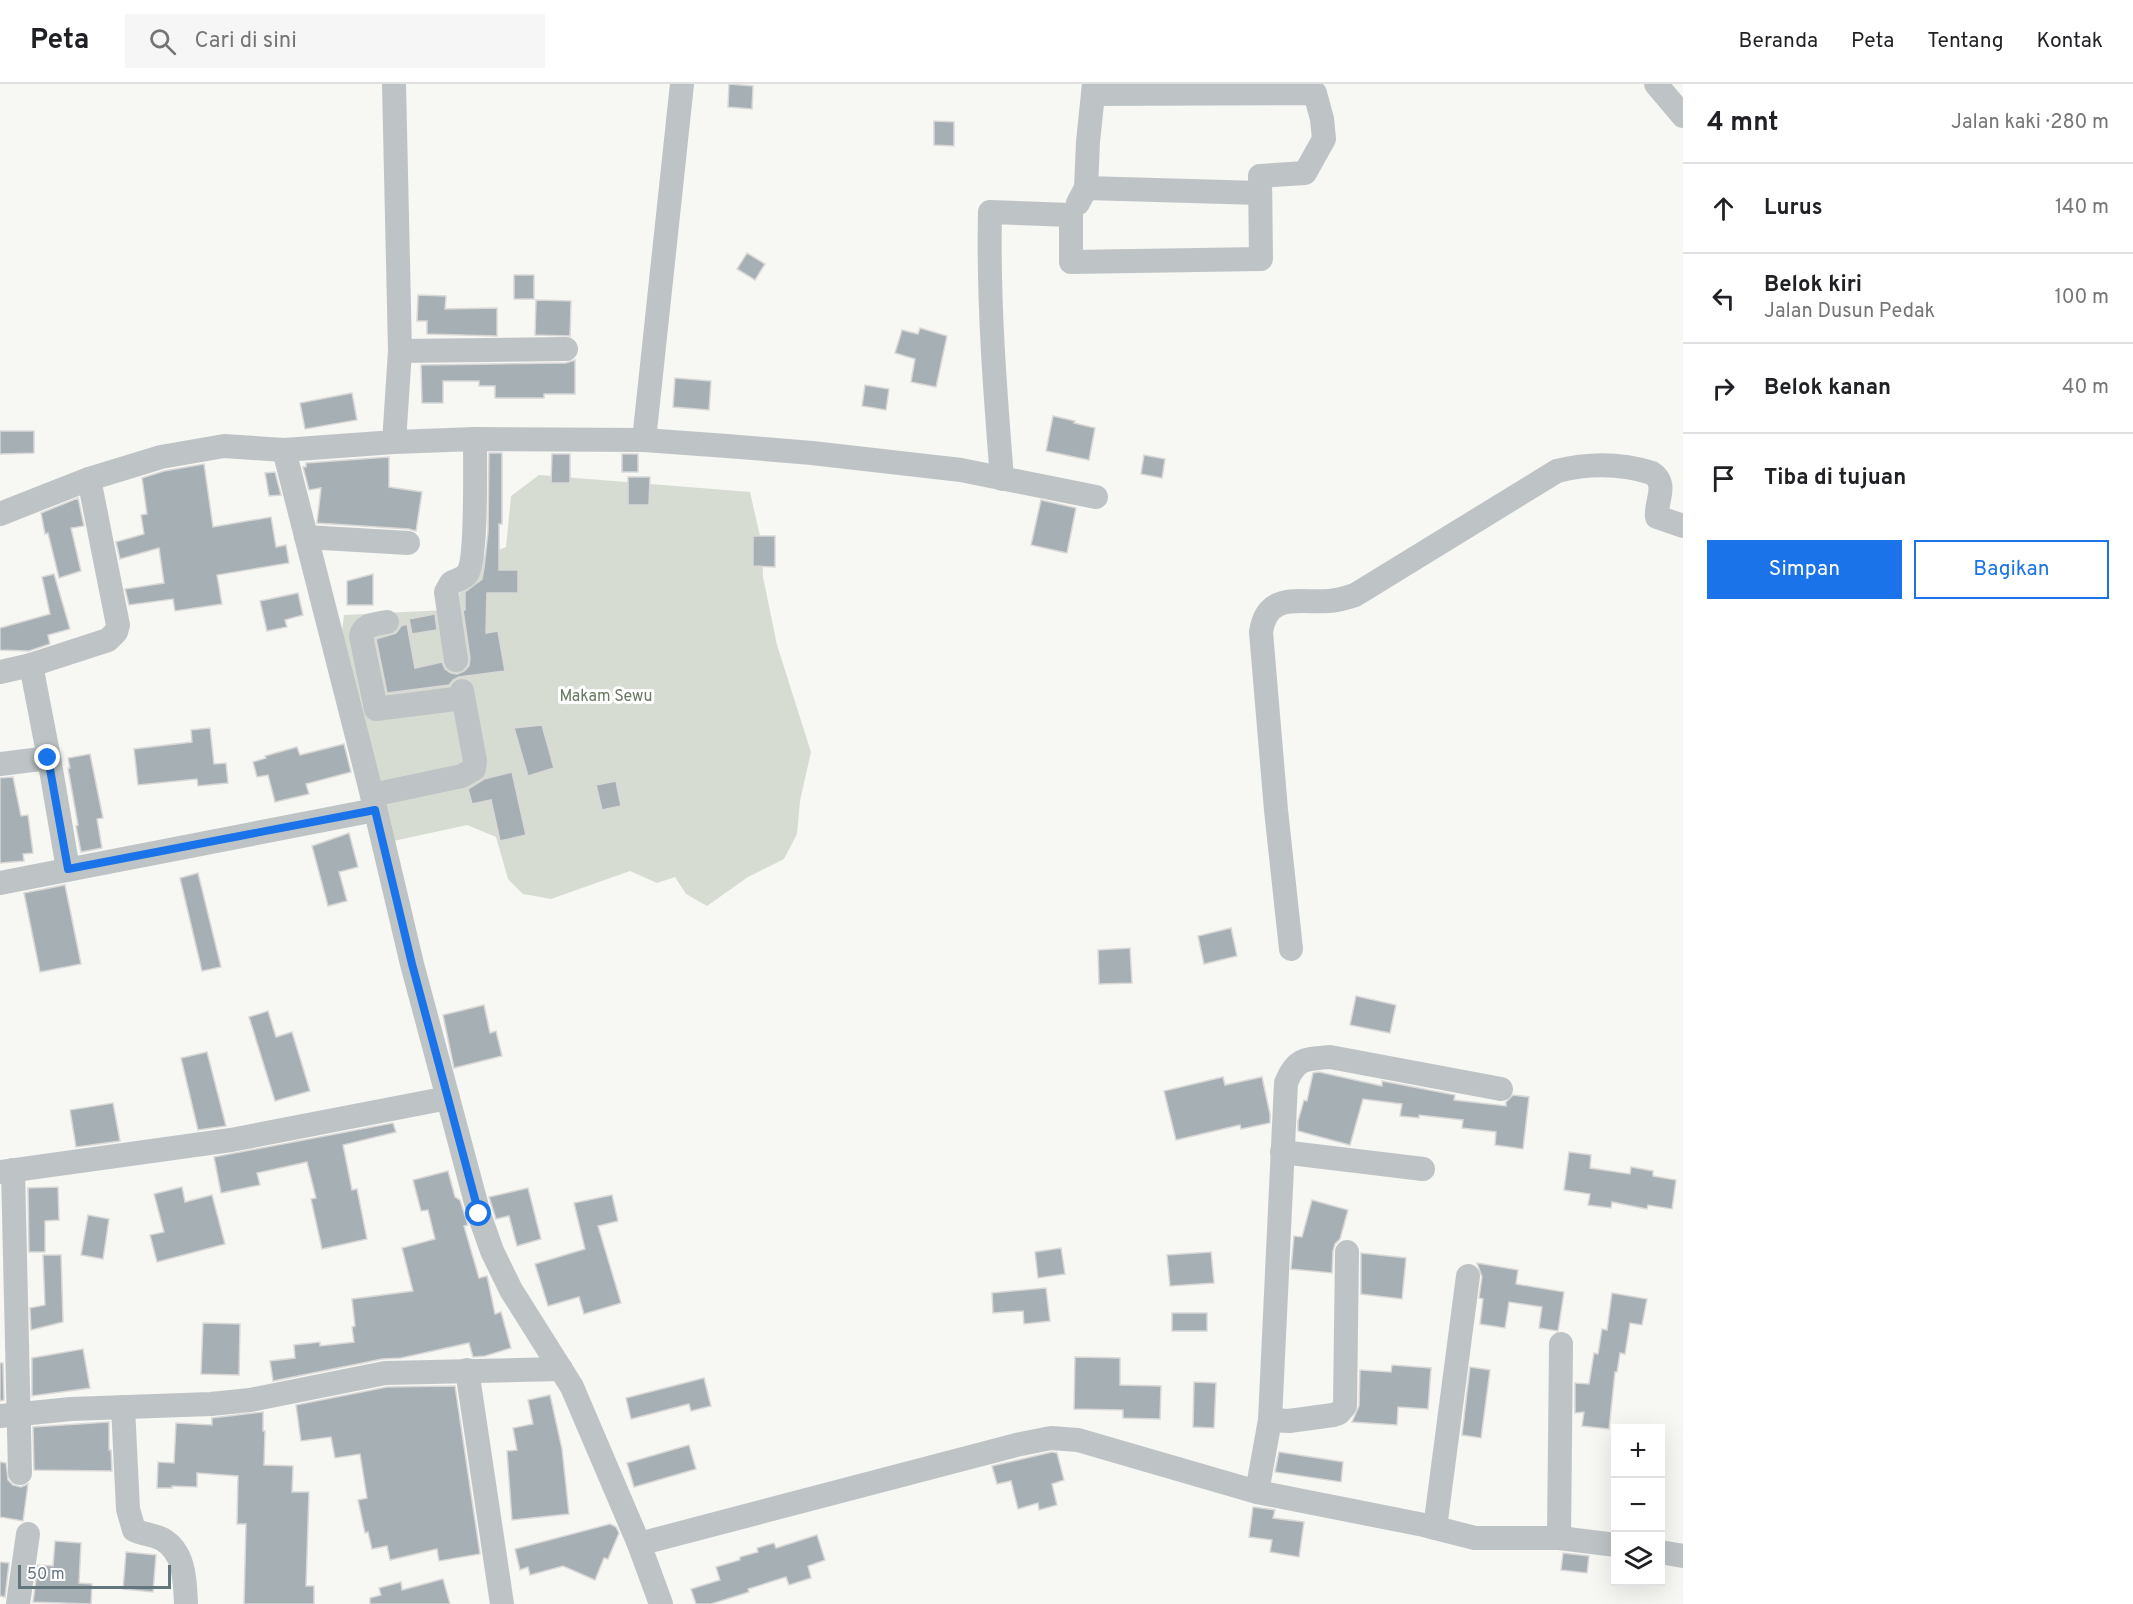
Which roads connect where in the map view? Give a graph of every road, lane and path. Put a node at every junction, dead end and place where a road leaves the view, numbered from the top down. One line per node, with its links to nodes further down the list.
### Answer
1 (394, 84): 11 (street)
2 (682, 84): 13 (street)
3 (1656, 84): 6 (street)
4 (1312, 88): 5 (street); 8 (street)
5 (1093, 89): 7 (street)
6 (1683, 116)
7 (1086, 188): 8 (street); 9 (street)
8 (1260, 193): 9 (street)
9 (1071, 216): 17 (street)
10 (566, 349): 11 (street)
11 (400, 351): 14 (street)
12 (475, 440): 13 (street); 14 (street); 24 (street)
13 (644, 440): 17 (street)
14 (394, 442): 15 (street)
15 (284, 450): 16 (street); 21 (street)
16 (89, 479): 19 (street); 25 (street)
17 (1002, 479): 18 (street)
18 (1096, 497)
19 (0, 514)
20 (1683, 526): 34 (street)
21 (306, 537): 22 (street); 28 (street)
22 (408, 543)
23 (387, 622): 27 (street)
24 (456, 660)
25 (31, 665): 26 (street); 29 (street)
26 (0, 672)
27 (372, 693): 28 (street); 31 (street)
28 (346, 697): 31 (street)
29 (48, 758): 30 (street); 32 (street)
30 (0, 764)
31 (374, 803): 32 (street); 36 (street)
32 (68, 869): 33 (street)
33 (0, 883)
34 (1291, 949)
35 (1501, 1089): 37 (street)
36 (447, 1098): 39 (street); 43 (street)
37 (1282, 1152): 38 (street); 47 (street)
38 (1423, 1169)
39 (7, 1171): 46 (street)
40 (1347, 1252): 47 (street)
41 (1468, 1276): 50 (street)
42 (1561, 1344): 52 (street)
43 (561, 1369): 44 (street); 53 (street)
44 (467, 1370): 45 (street); 59 (street)
45 (123, 1407): 46 (street); 58 (street)
46 (9, 1415): 48 (street)
47 (1270, 1420): 49 (street)
48 (20, 1473)
49 (1257, 1492): 50 (street); 53 (street)
50 (1435, 1528): 52 (street)
51 (28, 1534): 57 (street)
52 (1559, 1538): 54 (street)
53 (639, 1544): 60 (street)
54 (1611, 1544)
55 (1665, 1553): 56 (street)
56 (1683, 1556)
57 (18, 1604)
58 (186, 1604)
59 (502, 1604)
60 (661, 1604)

